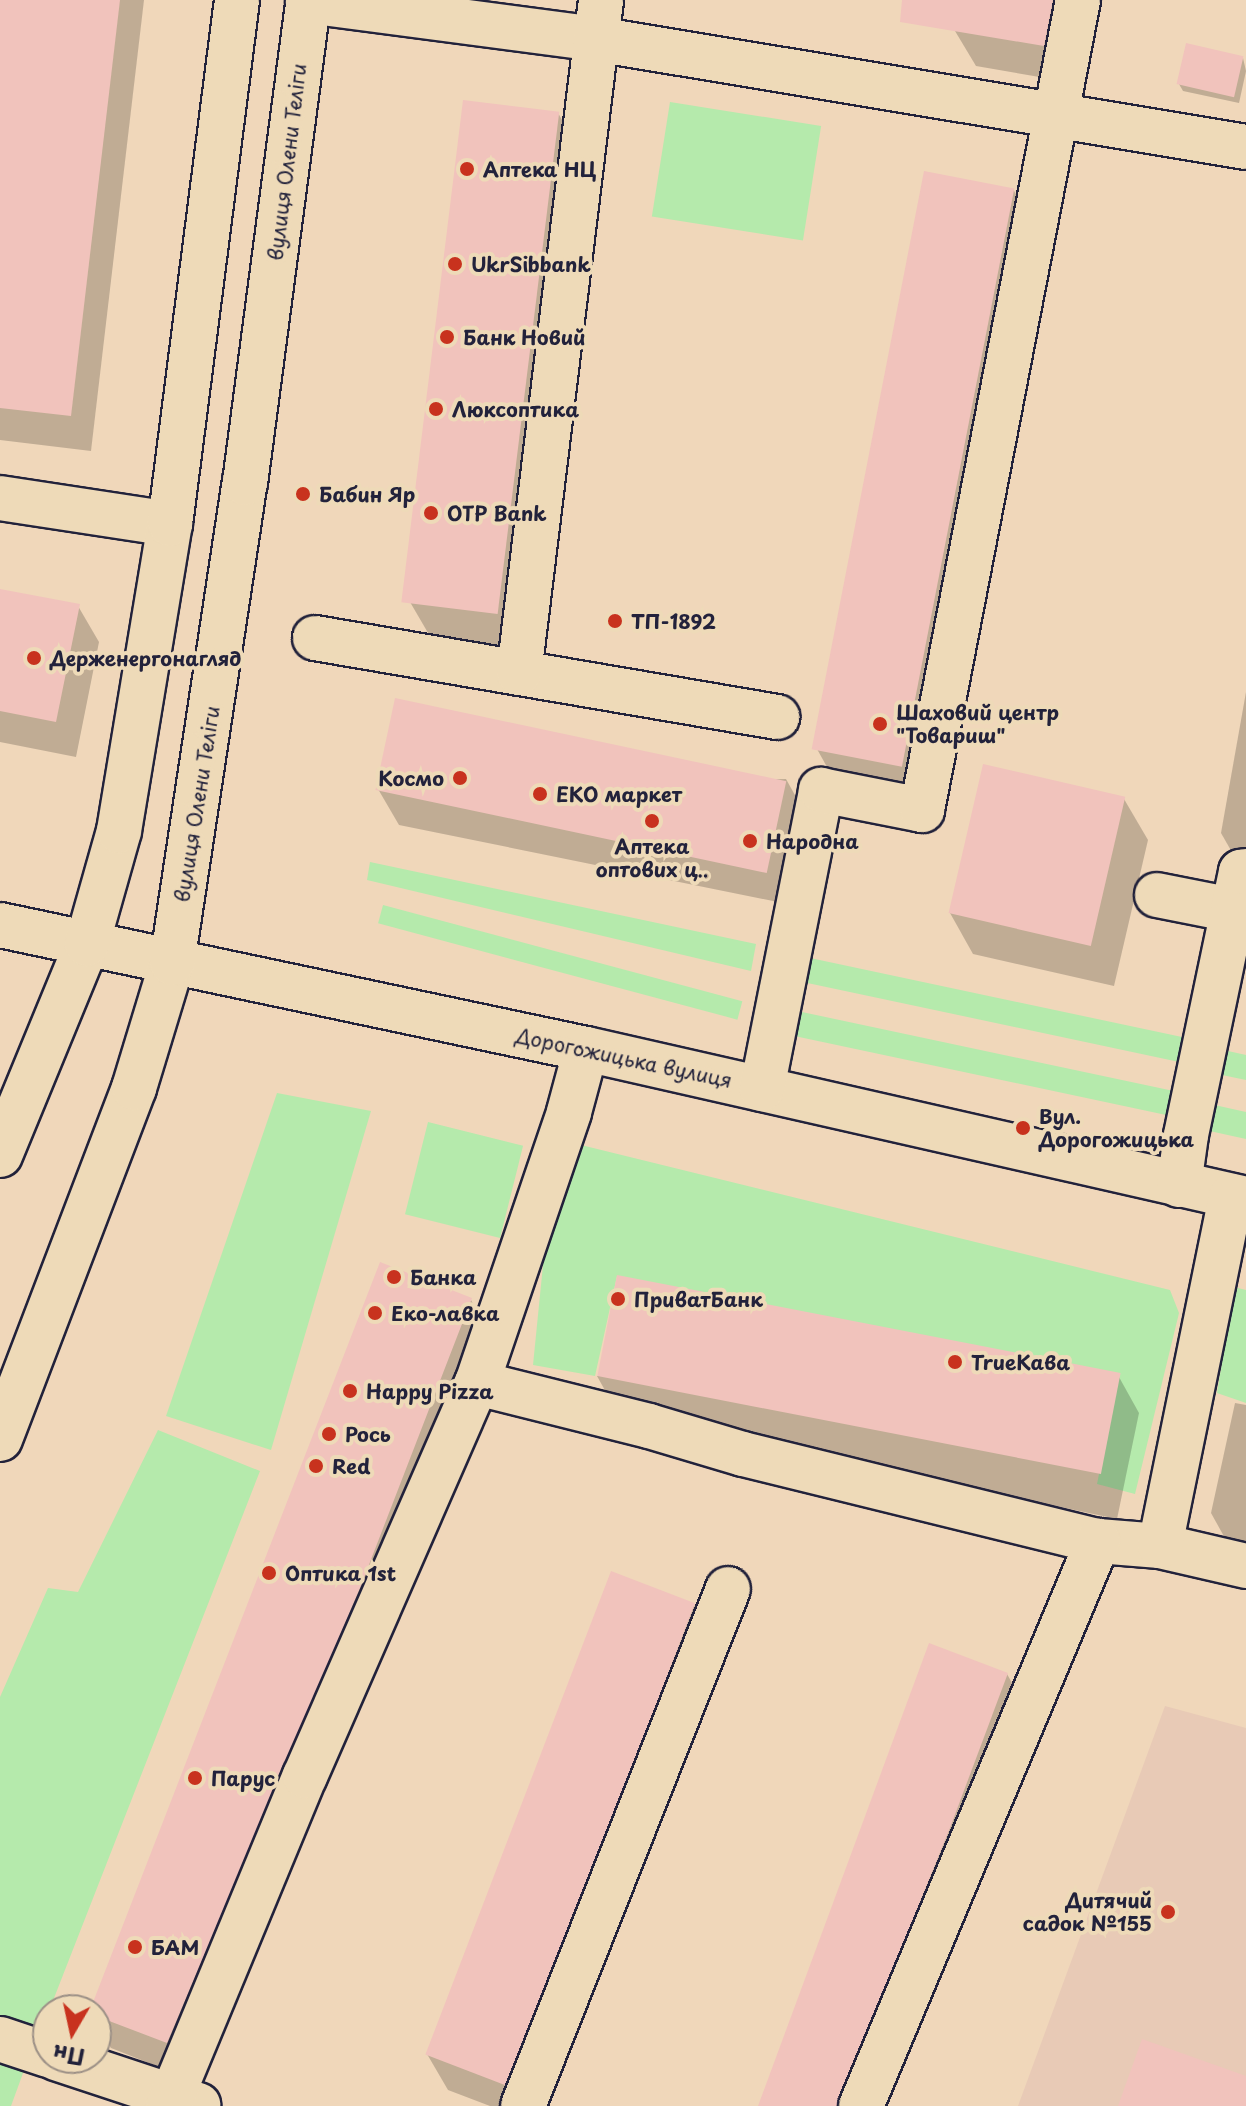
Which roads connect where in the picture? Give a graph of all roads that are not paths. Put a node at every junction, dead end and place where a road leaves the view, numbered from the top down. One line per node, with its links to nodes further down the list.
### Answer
1 (237, 0): 8 (main road)
2 (308, 0): 4 (main road); 16 (main road, вулиця Олени Теліги)
3 (1078, 0): 5 (main road)
4 (598, 20): 5 (main road); 10 (main road)
5 (1055, 115): 6 (main road); 18 (main road)
6 (1246, 147)
7 (0, 498): 8 (main road)
8 (170, 524): 15 (main road)
9 (315, 638): 10 (main road)
10 (519, 673): 11 (main road)
11 (777, 717)
12 (1240, 890): 13 (main road); 20 (main road)
13 (1157, 895)
14 (0, 925): 15 (main road, Дорогожицька вулиця)
15 (87, 944): 16 (main road, Дорогожицька вулиця); 19 (main road)
16 (172, 963): 17 (main road, Дорогожицька вулиця); 23 (main road, вулиця Олени Теліги)
17 (586, 1049): 18 (main road, Дорогожицька вулиця); 22 (main road)
18 (762, 1089): 20 (main road, Дорогожицька вулиця)
19 (0, 1155)
20 (1179, 1185): 21 (main road, Дорогожицька вулиця)
21 (1238, 1198): 25 (main road)
22 (477, 1383): 24 (main road); 31 (main road)
23 (0, 1439)
24 (1098, 1541): 25 (main road); 33 (main road)
25 (1160, 1546): 26 (main road)
26 (1246, 1566)
27 (728, 1589): 32 (main road)
28 (0, 2039): 29 (main road)
29 (32, 2050)
30 (100, 2074): 31 (main road)
31 (180, 2103)
32 (523, 2106)
33 (861, 2106)

